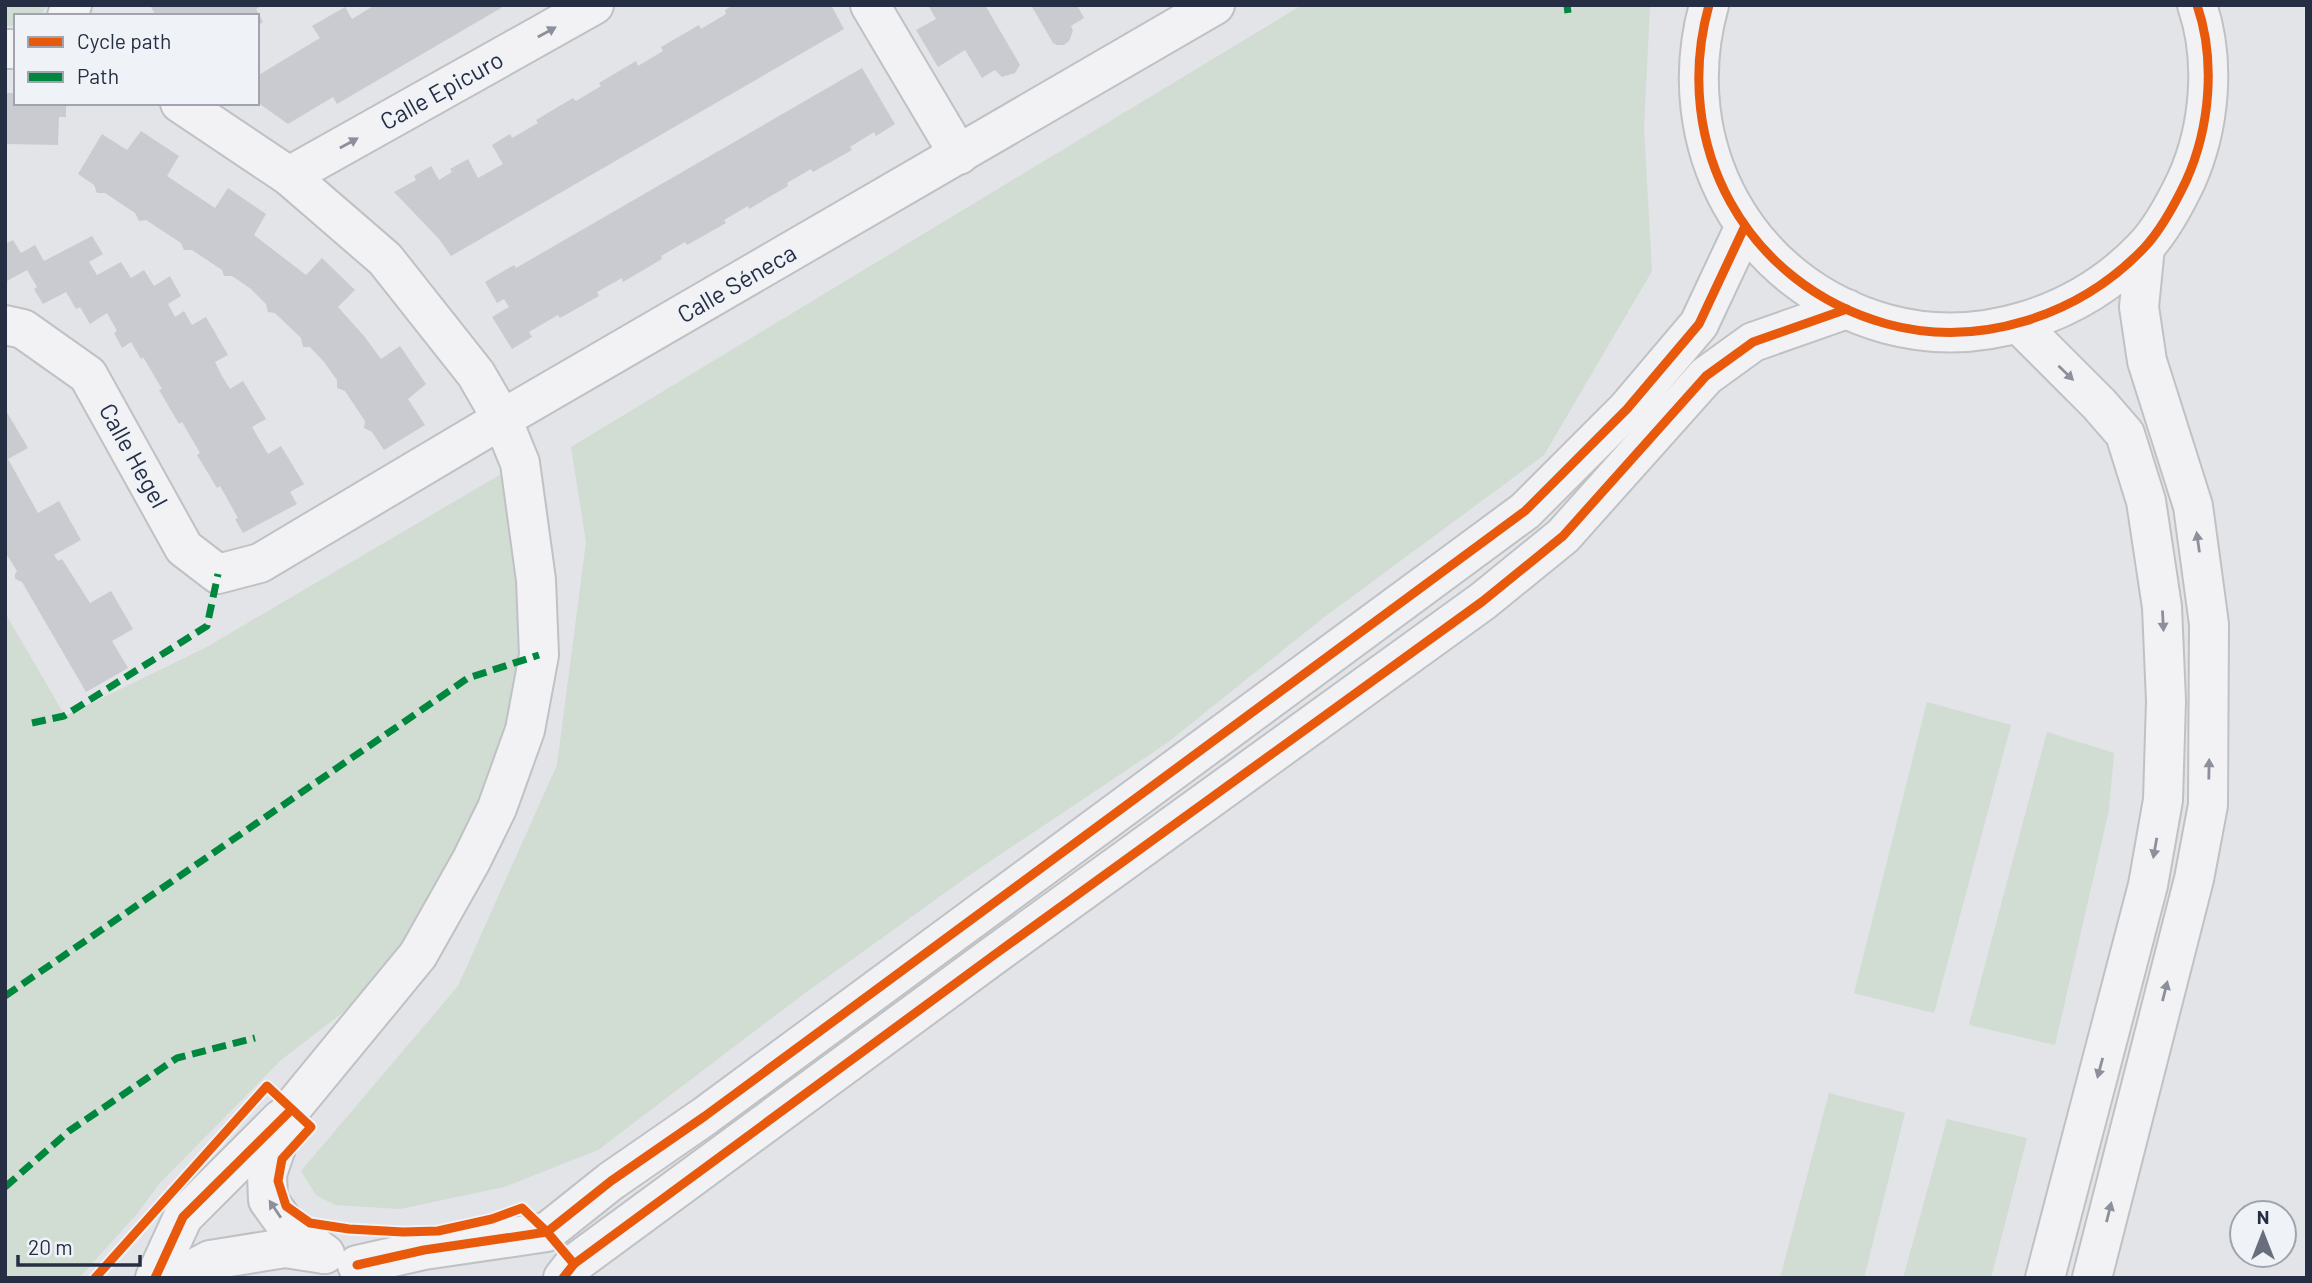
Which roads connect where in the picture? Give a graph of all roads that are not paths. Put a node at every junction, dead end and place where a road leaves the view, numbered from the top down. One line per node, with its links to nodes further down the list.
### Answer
1 (594, 5): 9 (street, Calle Epicuro, one-way to 1)
2 (870, 5): 8 (street)
3 (1215, 5): 6 (street, Calle Séneca)
4 (1709, 5): 10 (street)
5 (2197, 5): 11 (street)
6 (1158, 20): 8 (street, Calle Séneca)
7 (183, 105): 9 (street)
8 (959, 155): 15 (street, Calle Séneca)
9 (289, 176): 15 (street)
10 (1745, 226): 12 (street); 18 (street)
11 (2145, 247): 13 (street); 23 (street, one-way to 11)
12 (1847, 309): 13 (street); 21 (street)
13 (2019, 324): 22 (street, one-way to 22)
14 (5, 325): 16 (street, Calle Hegel)
15 (502, 419): 16 (street, Calle Séneca); 17 (street)
16 (260, 563)
17 (288, 1113): 18 (street, one-way to 17); 19 (street)
18 (354, 1265): 20 (street)
19 (155, 1278)
20 (176, 1278)
21 (563, 1278)
22 (2045, 1278)
23 (2092, 1278)

